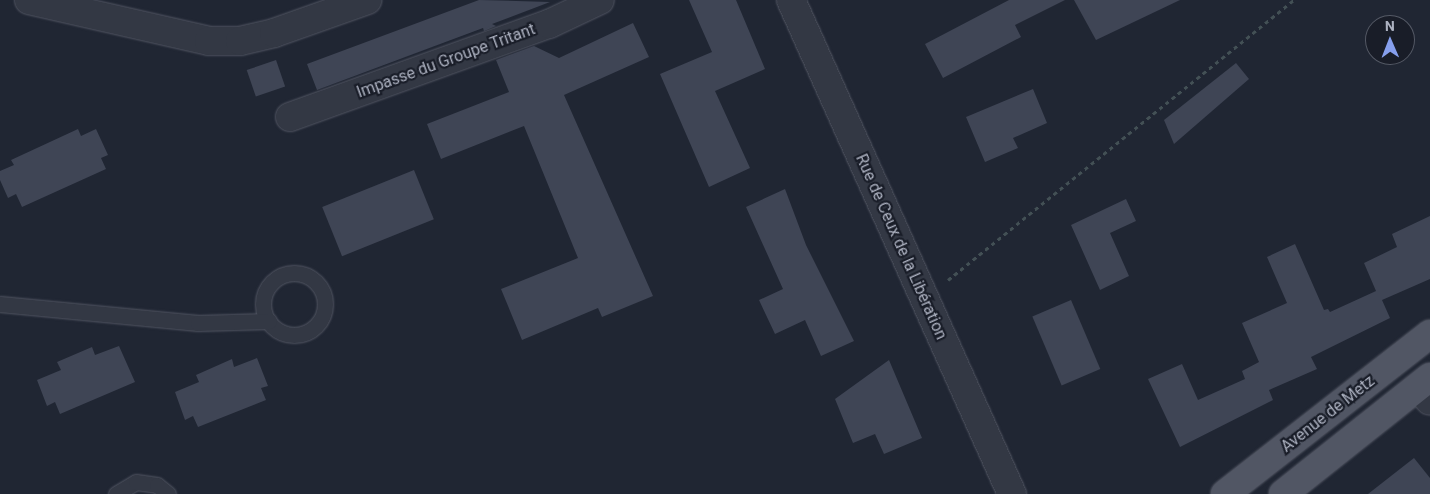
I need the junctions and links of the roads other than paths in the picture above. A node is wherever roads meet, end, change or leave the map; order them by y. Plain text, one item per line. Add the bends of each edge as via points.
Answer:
1 (29, 0) edge
2 (367, 0) edge
3 (600, 0) edge
4 (791, 0) edge
5 (290, 117) dead end
6 (0, 304) edge
7 (269, 321) junction
8 (1430, 334) edge
9 (1426, 388) edge
10 (116, 494) edge
11 (168, 494) edge
12 (1012, 494) edge
13 (1225, 494) edge
14 (1283, 494) edge

1 - 2 street via 209,41 240,41 274,33
3 - 5 street, Impasse du Groupe Tritant via 549,24
4 - 12 street, Rue de Ceux de la Libération
6 - 7 lane via 198,322
7 - 7 lane via 281,332 295,335 313,328 320,322 326,304 319,285 303,274 282,275 266,290 264,311
8 - 13 main road, Avenue de Metz
9 - 14 main road
10 - 11 lane via 136,482 157,486

